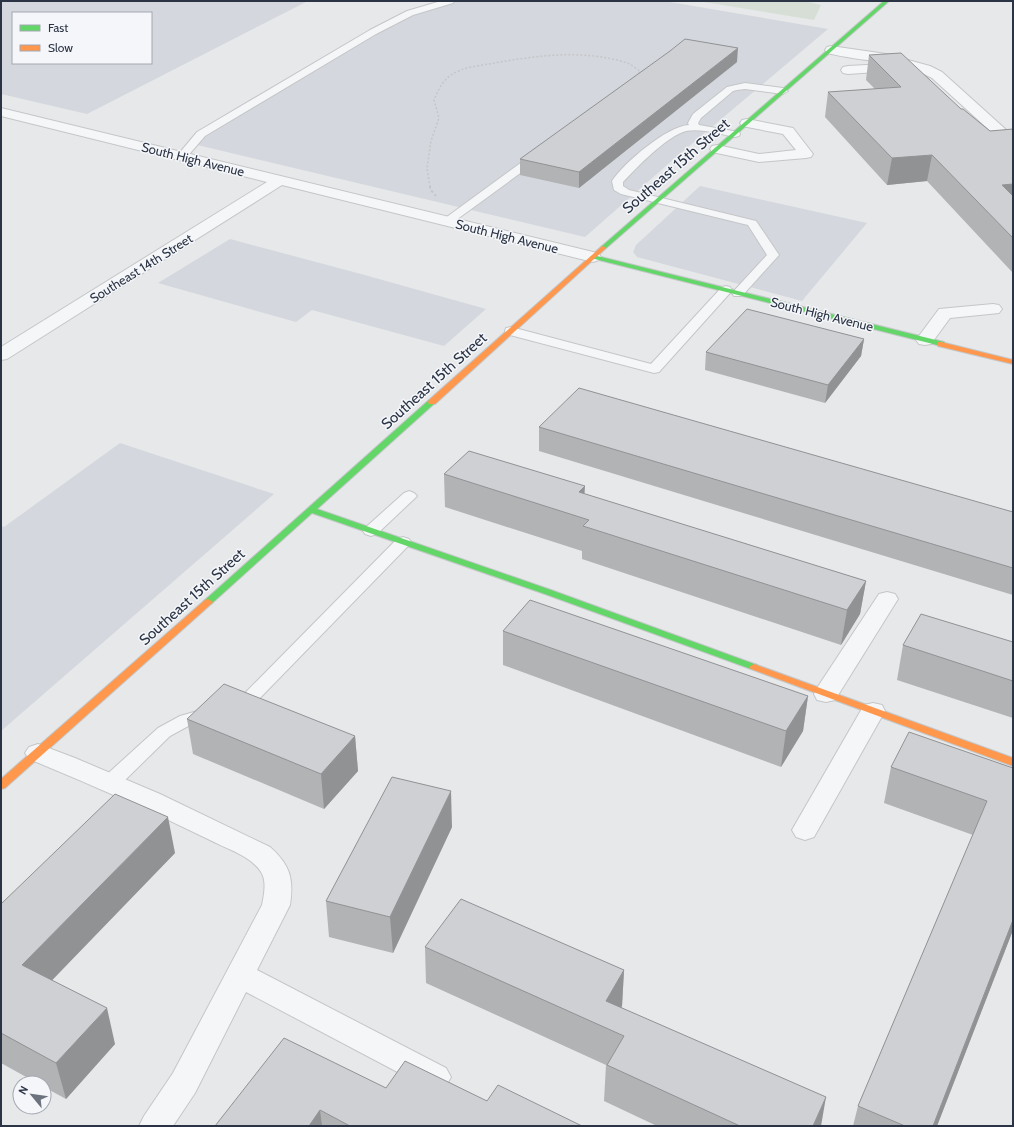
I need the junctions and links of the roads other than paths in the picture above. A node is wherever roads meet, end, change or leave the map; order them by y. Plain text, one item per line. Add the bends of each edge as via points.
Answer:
1 (450, 1) edge
2 (887, 1) edge
3 (831, 50) junction
4 (911, 64) junction
5 (848, 70) dead end
6 (783, 91) junction
7 (1, 112) edge
8 (16, 115) junction
9 (1, 123) edge
10 (747, 123) junction
11 (695, 128) junction
12 (735, 134) junction
13 (1013, 144) edge
14 (717, 149) junction
15 (544, 151) edge
16 (182, 156) junction
17 (280, 180) junction
18 (658, 201) junction
19 (452, 218) junction
20 (593, 257) junction
21 (732, 292) junction
22 (993, 309) dead end
23 (511, 331) junction
24 (925, 340) junction
25 (1, 355) edge
26 (1013, 362) edge
27 (409, 496) dead end
28 (311, 510) junction
29 (371, 531) junction
30 (403, 542) junction
31 (887, 599) dead end
32 (826, 694) junction
33 (873, 711) junction
34 (38, 753) junction
35 (1013, 762) edge
36 (111, 782) junction
37 (1, 785) edge
38 (806, 830) dead end
39 (239, 975) junction
40 (436, 1078) edge
41 (155, 1126) edge

1 - 16 lane via 410,14 373,32 201,134
2 - 3 main road, Southeast 15th Street
3 - 4 street
3 - 6 main road, Southeast 15th Street
4 - 5 street via 901,67
4 - 13 street via 927,68 937,75
6 - 10 main road, Southeast 15th Street
6 - 11 lane via 745,86 730,89 697,116 693,123
7 - 8 street, South High Avenue
8 - 9 street
8 - 16 street, South High Avenue
10 - 12 main road, Southeast 15th Street
10 - 14 street via 788,131 806,154 760,158
11 - 12 lane
11 - 18 lane via 677,130 617,181 618,188 625,192
12 - 14 main road, Southeast 15th Street
14 - 18 main road, Southeast 15th Street
15 - 19 lane
16 - 17 street, South High Avenue
17 - 19 street, South High Avenue
17 - 25 street, Southeast 14th Street
18 - 20 main road, Southeast 15th Street
18 - 21 lane via 752,223 773,255
19 - 20 street, South High Avenue
20 - 21 main road, South High Avenue
20 - 23 main road, Southeast 15th Street
21 - 23 lane via 654,369
21 - 24 main road, South High Avenue
22 - 24 street via 945,313
23 - 28 main road, Southeast 15th Street
24 - 26 main road, South High Avenue
27 - 29 lane
28 - 29 main road
28 - 34 main road, Southeast 15th Street
29 - 30 main road
30 - 32 main road
30 - 36 lane via 252,696 233,707 186,720 164,732
31 - 32 street
32 - 33 main road
33 - 35 main road
33 - 38 street
34 - 36 street
34 - 37 main road, Southeast 15th Street
36 - 39 street via 255,852 271,863 277,872 279,888 276,905
39 - 40 street
39 - 41 street via 184,1083

